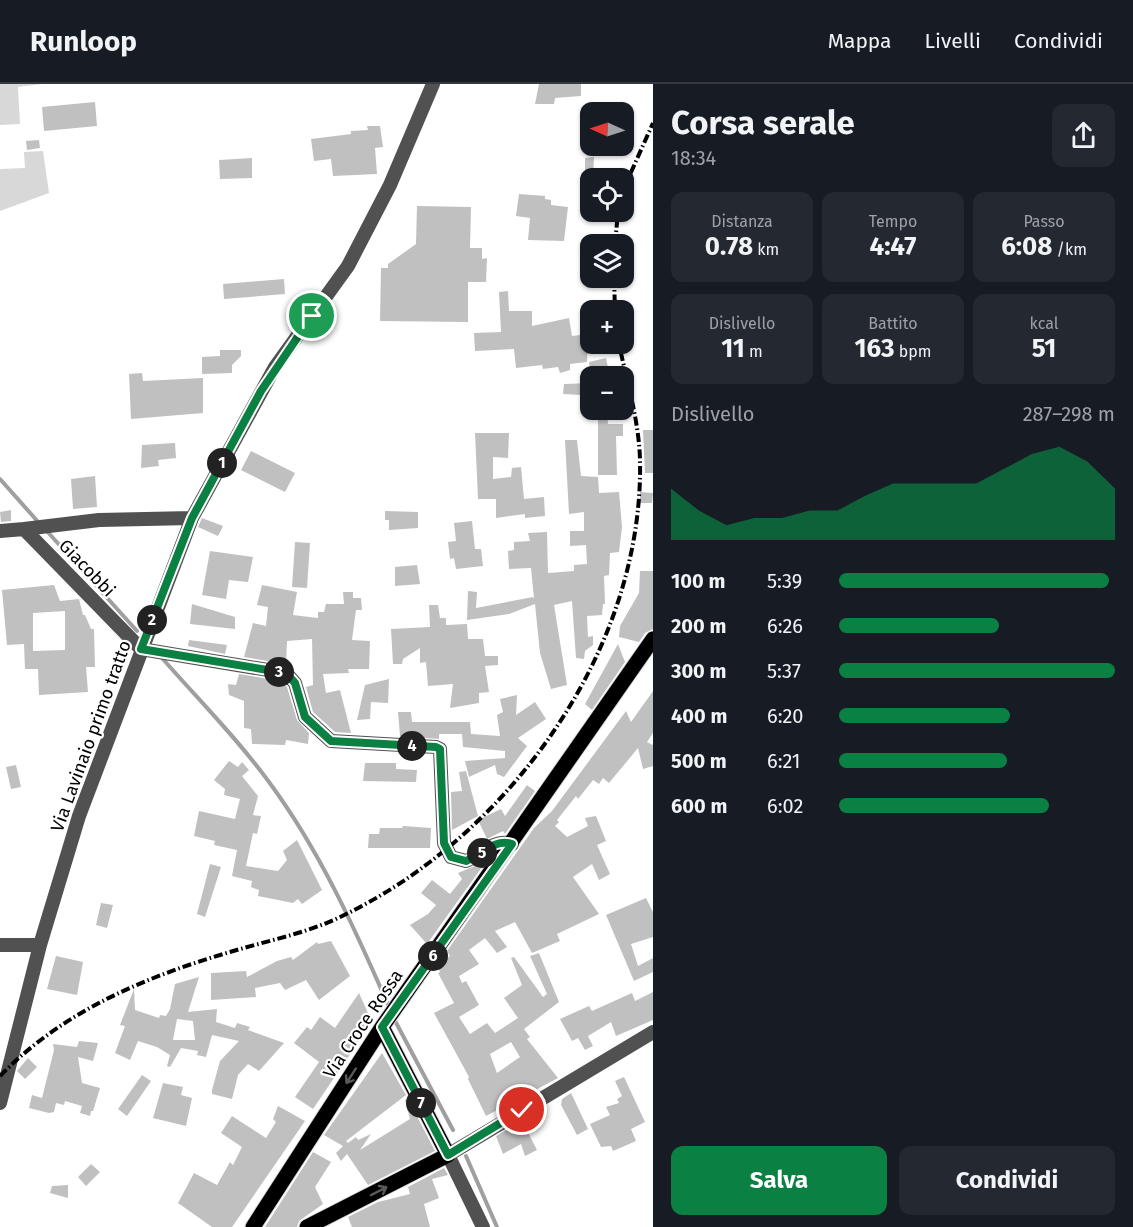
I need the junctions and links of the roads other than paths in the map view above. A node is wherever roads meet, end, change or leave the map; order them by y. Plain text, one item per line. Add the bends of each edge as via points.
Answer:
1 (433, 84) edge
2 (192, 518) junction
3 (29, 528) junction
4 (0, 531) edge
5 (653, 639) edge
6 (141, 649) junction
7 (512, 844) junction
8 (0, 945) edge
9 (40, 945) junction
10 (384, 1025) junction
11 (653, 1032) edge
12 (0, 1104) edge
13 (448, 1155) junction
14 (253, 1227) edge
15 (308, 1227) edge
16 (483, 1227) edge

1 - 2 street, Via Lavinaio primo tratto via 390,185 348,266 275,367
2 - 3 street via 99,520
2 - 6 street, Via Lavinaio primo tratto
3 - 4 street
3 - 6 street, Giacobbi
5 - 7 main road, Via Croce Rossa
6 - 7 street via 286,673 295,683 305,717 331,741 436,747 441,753 444,843 451,857 466,861 493,844
6 - 9 street, Via Lavinaio primo tratto via 79,816
7 - 10 main road, Via Croce Rossa
8 - 9 street
9 - 12 street, Via Lavinaio primo tratto
10 - 13 main road
10 -> 14 main road, Via Croce Rossa
11 - 13 street
15 -> 13 main road
13 - 16 street

